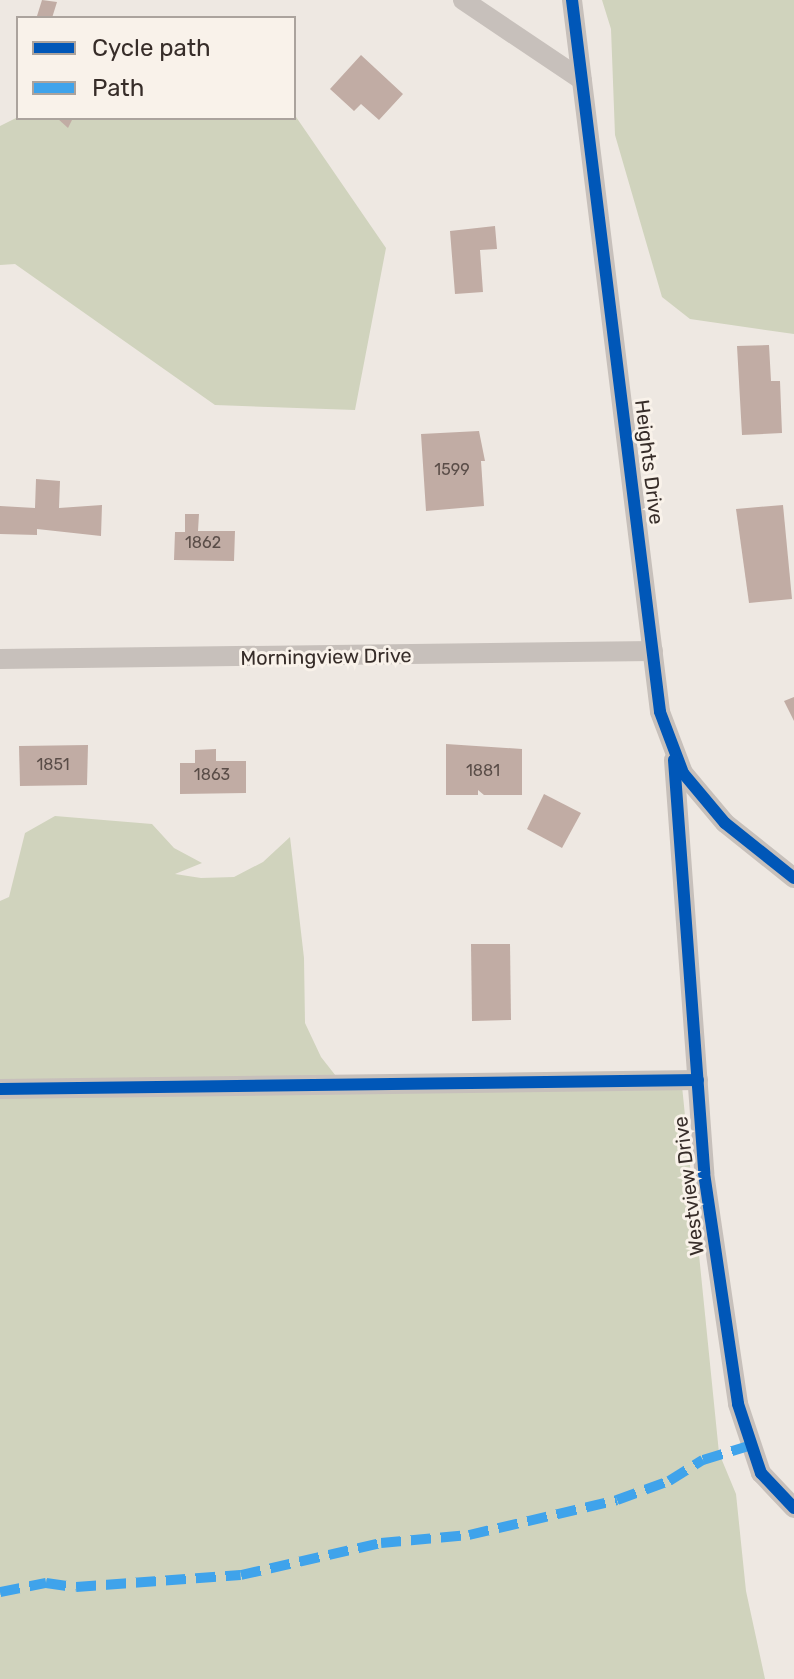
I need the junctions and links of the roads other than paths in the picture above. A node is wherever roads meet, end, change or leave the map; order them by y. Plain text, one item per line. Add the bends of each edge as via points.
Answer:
1 (463, 0) edge
2 (572, 0) edge
3 (582, 80) junction
4 (653, 651) junction
5 (0, 659) edge
6 (673, 747) junction
7 (794, 878) edge
8 (698, 1080) junction
9 (0, 1089) edge
10 (794, 1508) edge

1 - 3 street
2 - 3 street, Heights Drive
3 - 4 street, Heights Drive
4 - 5 street, Morningview Drive
4 - 6 street, Heights Drive via 660,712
6 - 7 street, Heights Drive via 683,773 725,823
6 - 8 street, Westview Drive
8 - 9 street
8 - 10 street, Westview Drive via 704,1173 738,1404 761,1473

